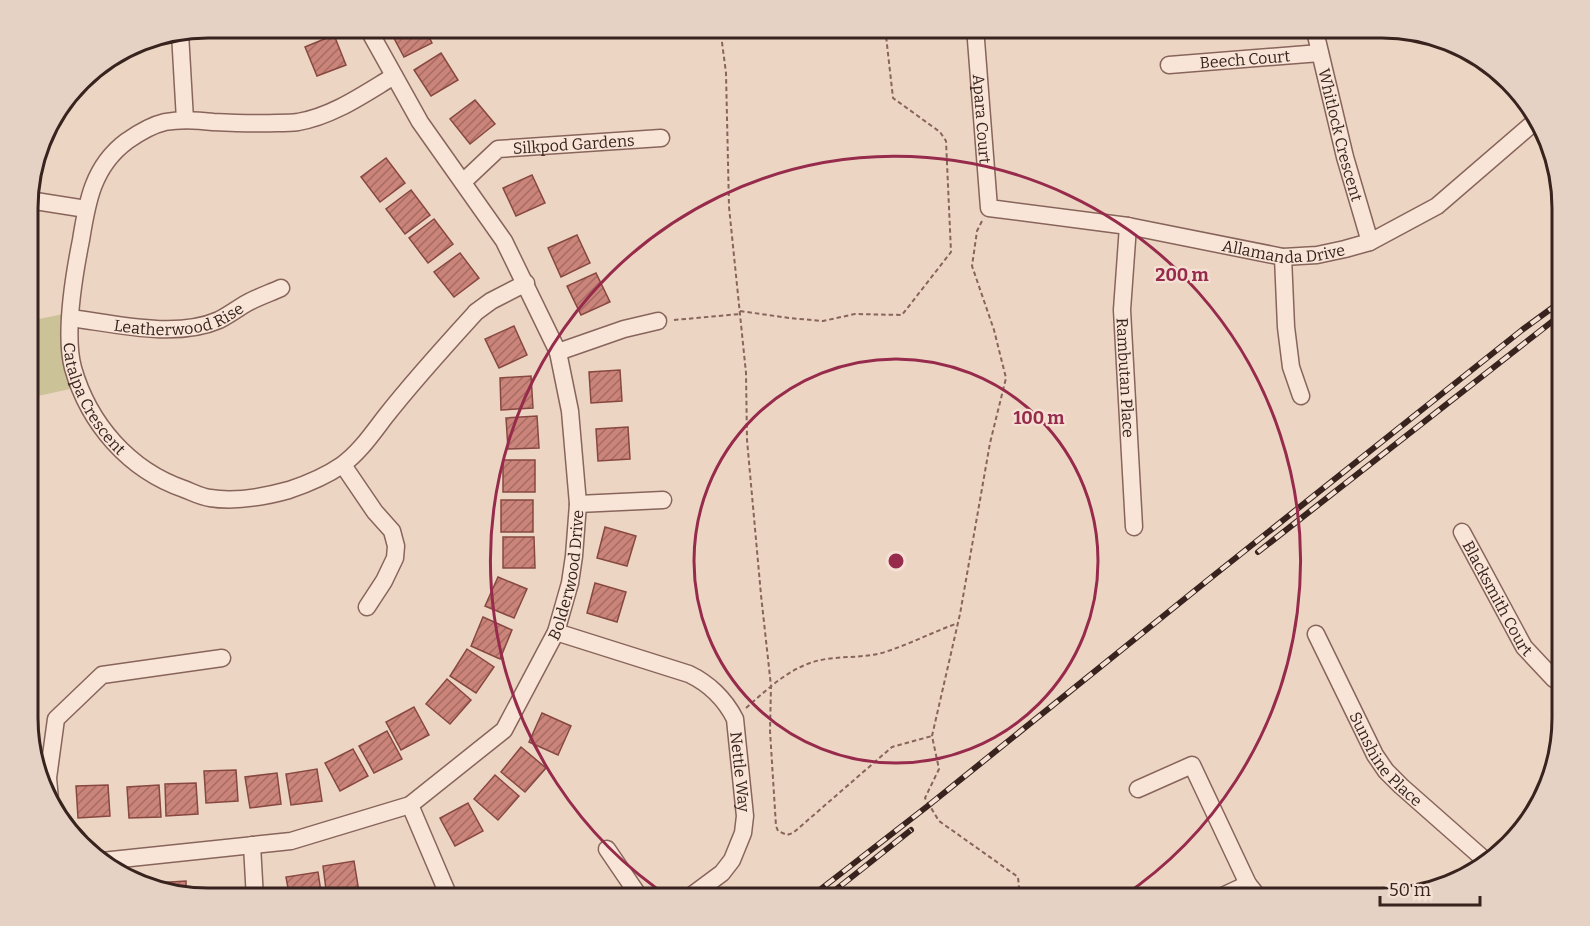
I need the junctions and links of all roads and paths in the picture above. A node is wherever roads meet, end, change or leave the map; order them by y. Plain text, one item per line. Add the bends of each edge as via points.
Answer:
1 (373, 38) edge
2 (721, 38) edge
3 (886, 38) edge
4 (976, 38) edge
5 (1317, 38) edge
6 (180, 40) edge
7 (1320, 53) junction
8 (1169, 65) dead end
9 (394, 76) junction
10 (184, 120) junction
11 (1531, 125) edge
12 (661, 138) dead end
13 (463, 182) junction
14 (38, 202) edge
15 (988, 208) junction
16 (86, 209) junction
17 (1128, 226) junction
18 (1370, 242) junction
19 (1283, 257) junction
20 (526, 284) junction
21 (281, 288) dead end
22 (739, 313) junction
23 (71, 318) junction
24 (658, 321) joint
25 (558, 352) junction
26 (1301, 396) dead end
27 (343, 465) junction
28 (663, 500) dead end
29 (578, 504) junction
30 (1134, 527) dead end
31 (1462, 532) dead end
32 (368, 607) dead end
33 (958, 623) junction
34 (556, 632) junction
35 (1316, 634) dead end
36 (222, 658) dead end
37 (1552, 677) edge
38 (771, 686) junction
39 (735, 718) junction
40 (933, 736) junction
41 (48, 777) edge
42 (1138, 789) dead end
43 (410, 805) junction
44 (252, 846) junction
45 (608, 849) dead end
46 (1481, 856) edge
47 (114, 860) edge
48 (1248, 884) junction
49 (254, 888) edge
50 (445, 888) edge
51 (634, 888) edge
52 (702, 888) edge
53 (1019, 888) edge
54 (1239, 888) edge
55 (1251, 888) edge

1 - 9 street, Bolderwood Drive
2 - 22 path via 729,207
3 - 22 path via 893,98 940,132 946,141 951,252 902,315 855,314 823,321
4 - 15 street, Apara Court
5 - 7 street, Whitlock Crescent
6 - 10 street
7 - 8 street, Beech Court
7 - 18 street, Whitlock Crescent
9 - 10 street, Catalpa Crescent via 347,104 297,123
9 - 13 street, Bolderwood Drive via 420,122
10 - 16 street, Catalpa Crescent via 163,122 146,130 112,154 100,171
11 - 18 street, Allamanda Drive via 1437,206
12 - 13 street, Silkpod Gardens via 498,150
13 - 20 street, Bolderwood Drive via 504,241
14 - 16 street
15 - 17 street, Allamanda Drive
15 - 33 path via 977,231 972,266 1006,378 990,442
16 - 23 street, Catalpa Crescent
17 - 19 street, Allamanda Drive
17 - 30 street, Rambutan Place via 1122,310
18 - 19 street, Allamanda Drive via 1317,255
19 - 26 street via 1291,368
20 - 25 street, Bolderwood Drive
20 - 27 street, Catalpa Crescent via 476,312
21 - 23 street, Leatherwood Rise via 219,320 196,327 157,329
22 - 24 path
22 - 38 path via 760,595
23 - 27 street, Catalpa Crescent via 73,366 93,416 128,457 153,475 208,498 240,499 276,494 309,483
24 - 25 street
25 - 29 street, Bolderwood Drive via 570,411
27 - 32 street via 392,531 396,546 395,558
28 - 29 street
29 - 34 street, Bolderwood Drive via 570,583
31 - 37 street, Blacksmith Court via 1524,647
33 - 38 path via 871,656 811,662
33 - 40 path
34 - 39 street, Nettle Way via 689,674 721,698
34 - 43 street, Bolderwood Drive via 504,730
35 - 46 street, Sunshine Place via 1386,771
36 - 41 street via 102,675 56,719
38 - 39 path
38 - 40 path via 776,826 787,835 892,747
39 - 52 street, Nettle Way via 745,816 743,832 732,860
40 - 53 path via 939,769 925,798 939,821 1018,878
42 - 48 street via 1192,765
43 - 44 street, Bolderwood Drive via 291,841
43 - 50 street
44 - 47 street, Bolderwood Drive
44 - 49 street
45 - 51 street
48 - 54 street
48 - 55 street

